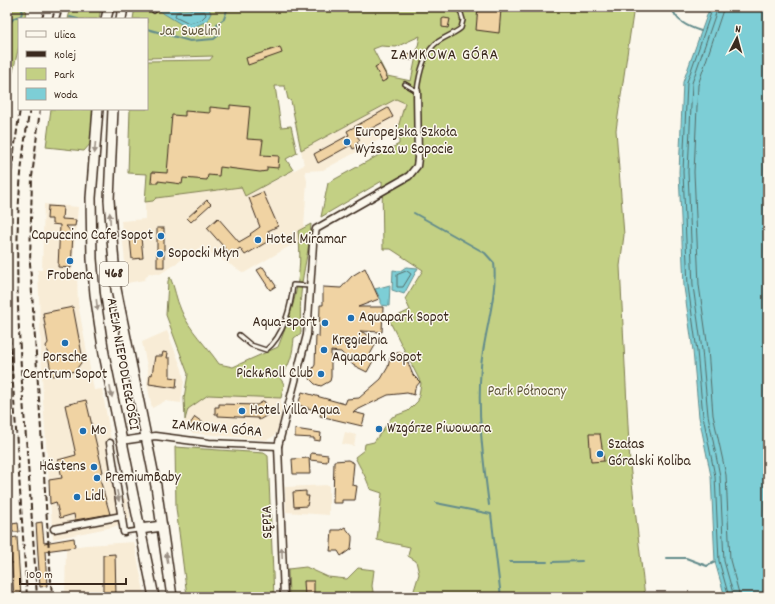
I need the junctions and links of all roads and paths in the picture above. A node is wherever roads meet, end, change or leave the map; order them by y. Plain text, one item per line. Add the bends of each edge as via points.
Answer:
1 (109, 7) edge
2 (123, 7) edge
3 (150, 7) edge
4 (460, 10) dead end
5 (154, 11) dead end
6 (106, 18) edge
7 (121, 18) edge
8 (405, 84) dead end
9 (417, 91) junction
10 (98, 110) edge
11 (113, 110) edge
12 (310, 286) junction
13 (239, 335) dead end
14 (146, 436) junction
15 (121, 441) junction
16 (110, 443) dead end
17 (278, 446) junction
18 (122, 516) junction
19 (162, 526) junction
20 (54, 529) dead end
21 (140, 529) junction
22 (124, 532) joint
23 (154, 597) edge
24 (172, 597) edge
25 (284, 597) edge

1 - 6 main road
2 - 7 main road
3 - 5 lane
4 - 9 lane via 463,20 461,28 435,44 428,52 421,69
8 - 9 lane
9 - 12 street, ZAMKOWA GÓRA via 418,158 414,171 316,229
10 -> 15 main road, ALEJA NIEPODLEGŁOŚCI / 468 via 91,198 92,259 104,354
14 -> 11 main road, ALEJA NIEPODLEGŁOŚCI / 468 via 116,289 111,247 109,176
12 - 13 lane via 293,285 289,310 278,334 266,350 251,345
12 - 17 street, ZAMKOWA GÓRA via 307,336
14 - 15 street, ZAMKOWA GÓRA
14 - 17 street, ZAMKOWA GÓRA via 210,443
14 - 19 main road, ALEJA NIEPODLEGŁOŚCI / 468
15 - 21 main road, ALEJA NIEPODLEGŁOŚCI / 468
16 -> 18 street
25 -> 17 street, SĘPIA
18 - 20 street
18 - 22 street
19 - 21 main road
24 -> 19 main road, ALEJA NIEPODLEGŁOŚCI / 468
21 - 22 lane
21 - 23 main road, ALEJA NIEPODLEGŁOŚCI / 468

